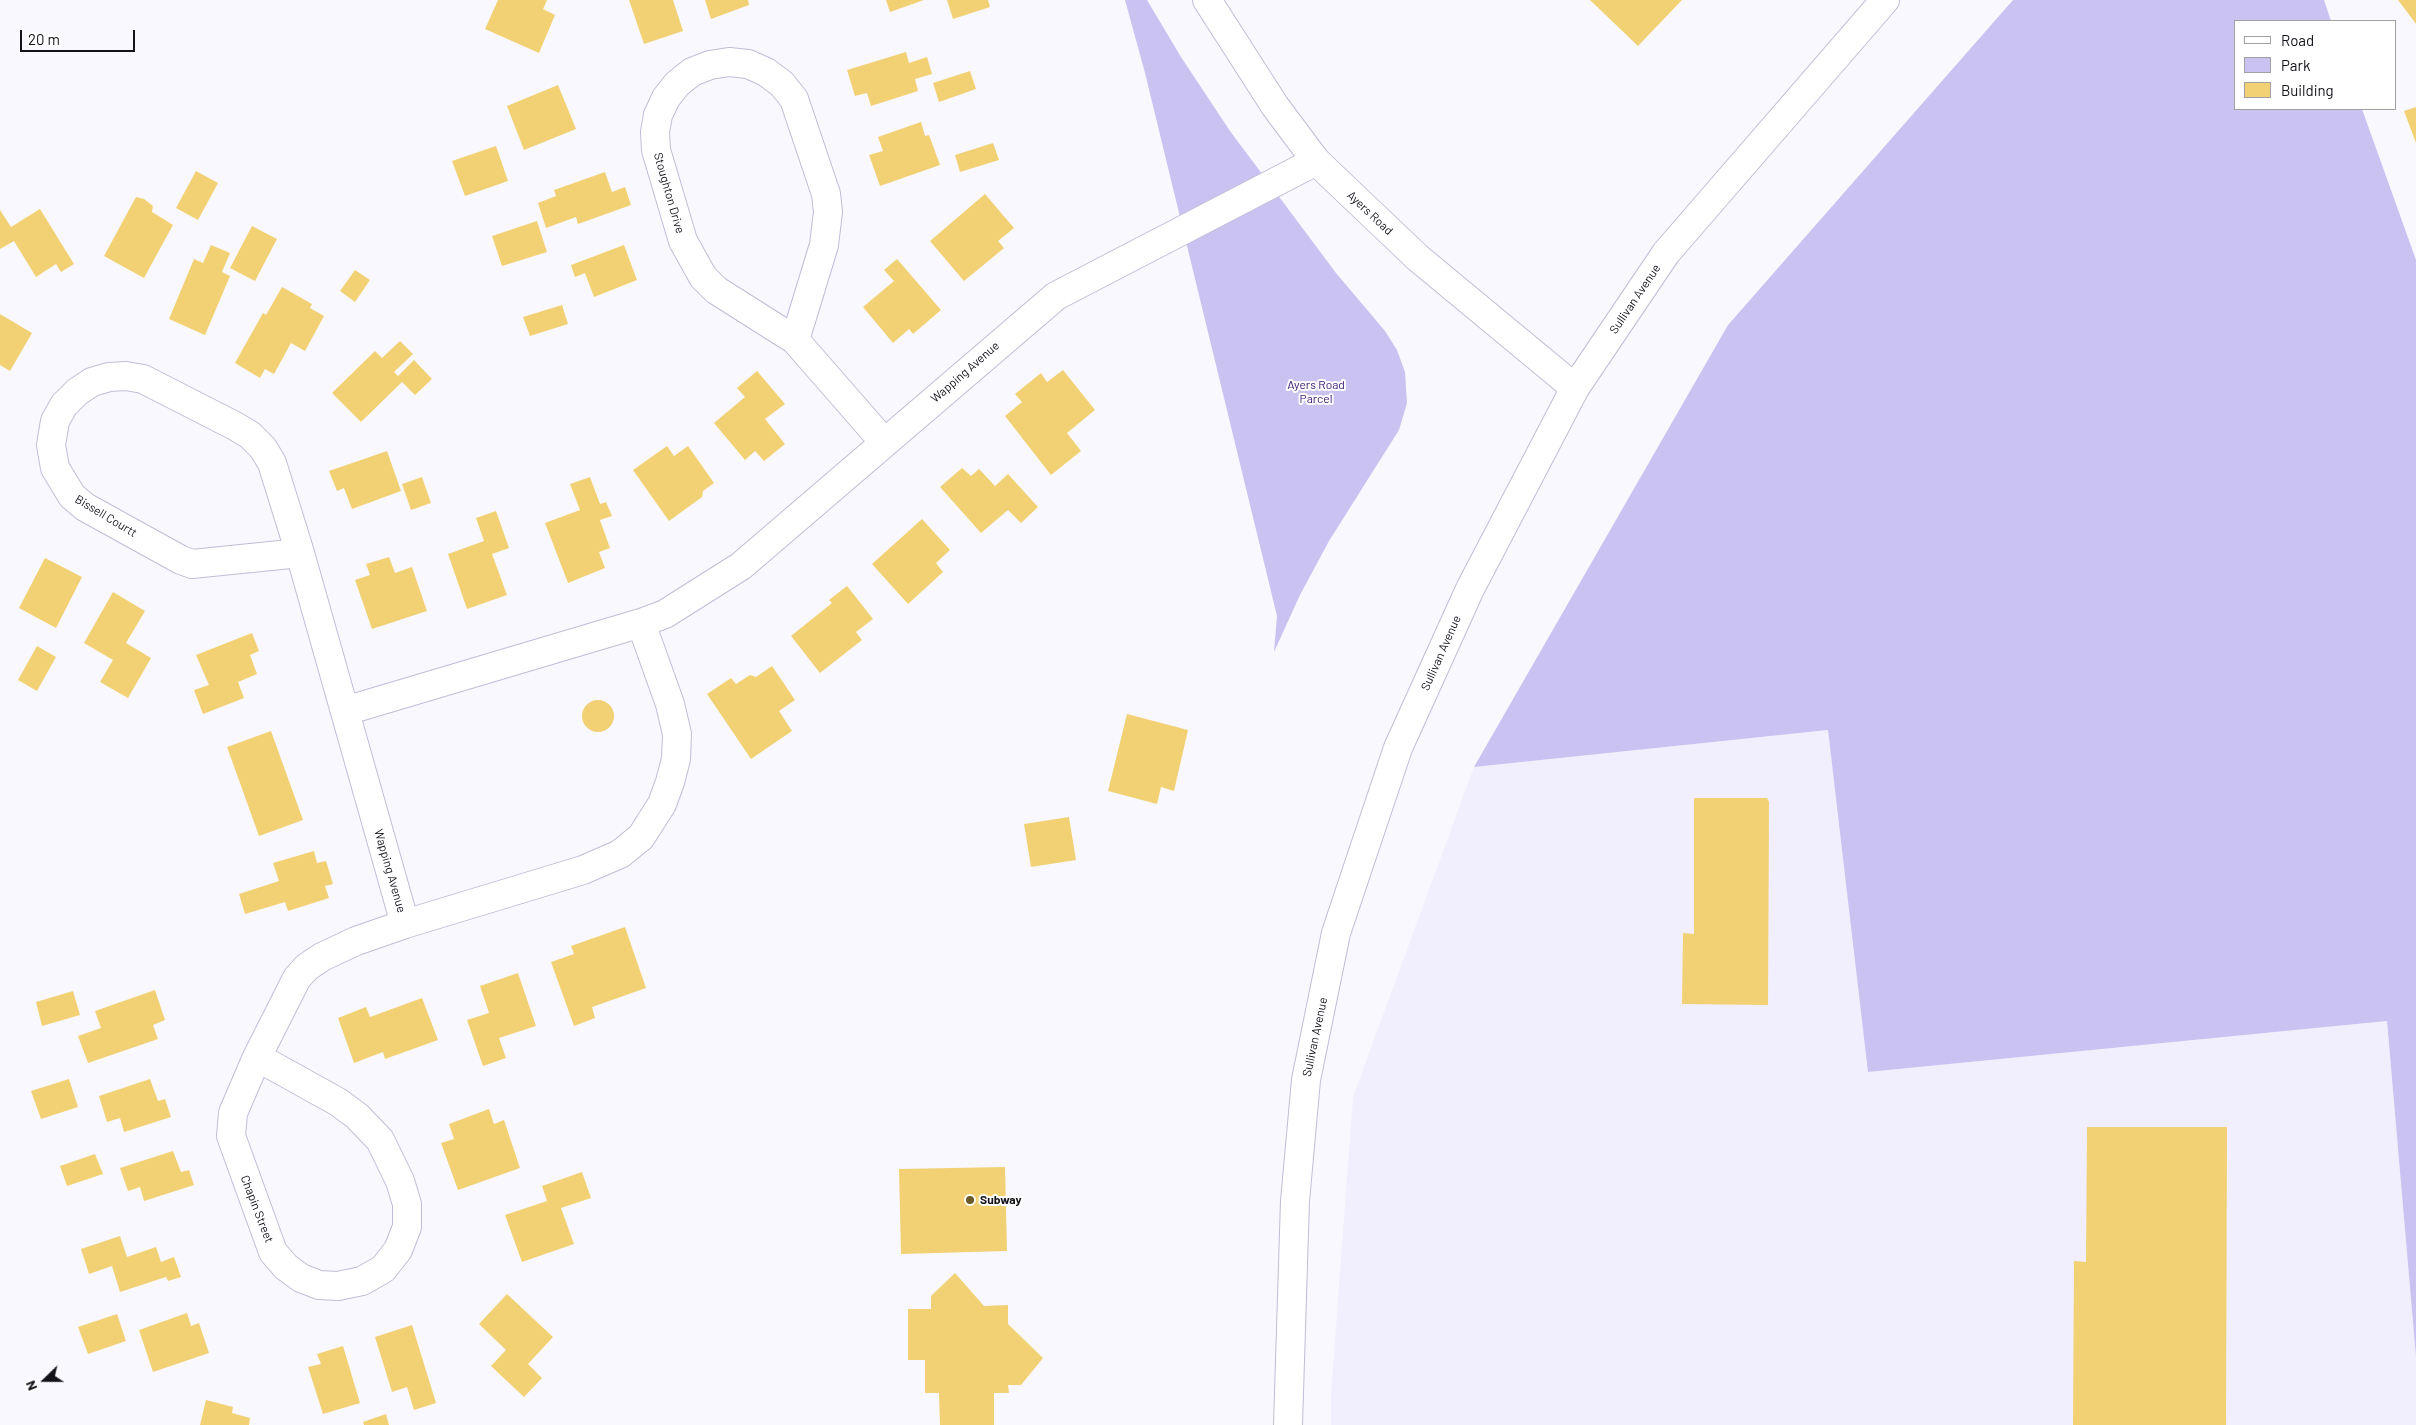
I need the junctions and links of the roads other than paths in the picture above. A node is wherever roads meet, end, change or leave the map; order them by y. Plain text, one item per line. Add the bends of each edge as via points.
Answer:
1 (1208, 0) edge
2 (1885, 0) edge
3 (1316, 162) junction
4 (796, 340) junction
5 (1575, 388) junction
6 (884, 442) junction
7 (300, 553) junction
8 (642, 623) junction
9 (345, 711) junction
10 (405, 924) junction
11 (257, 1057) junction
12 (1288, 1425) edge

1 - 3 street, Ayers Road via 1275,106
2 - 5 street, Sullivan Avenue via 1666,253
3 - 5 street, Ayers Road via 1418,258
3 - 6 street, Wapping Avenue via 1056,296
4 - 4 street, Stoughton Drive via 825,237 828,212 823,186 794,99 782,84 748,64 710,65 692,72 677,84 658,114 655,132 656,150 683,241 702,277 716,290
4 - 6 street, Stoughton Drive
5 - 12 street, Sullivan Avenue via 1470,588 1398,748 1336,933 1306,1080 1294,1211
6 - 8 street, Wapping Avenue via 741,566 664,614
7 - 7 street, Bissell Courtt via 272,463 250,435 143,379 126,376 92,382 64,405 56,421 51,445 55,468 72,496 85,507 192,564
7 - 9 street, Bissell Courtt
8 - 9 street, Wapping Avenue
8 - 10 street, Wapping Avenue via 677,734 676,759 670,782 662,804 641,837 620,854 583,870
9 - 10 street, Wapping Avenue
10 - 11 street, Chapin Street via 338,948 307,967 297,978
11 - 11 street, Chapin Street via 232,1113 231,1136 274,1252 286,1267 319,1285 338,1286 362,1281 383,1269 398,1250 404,1235 407,1204 400,1181 380,1140 357,1116

